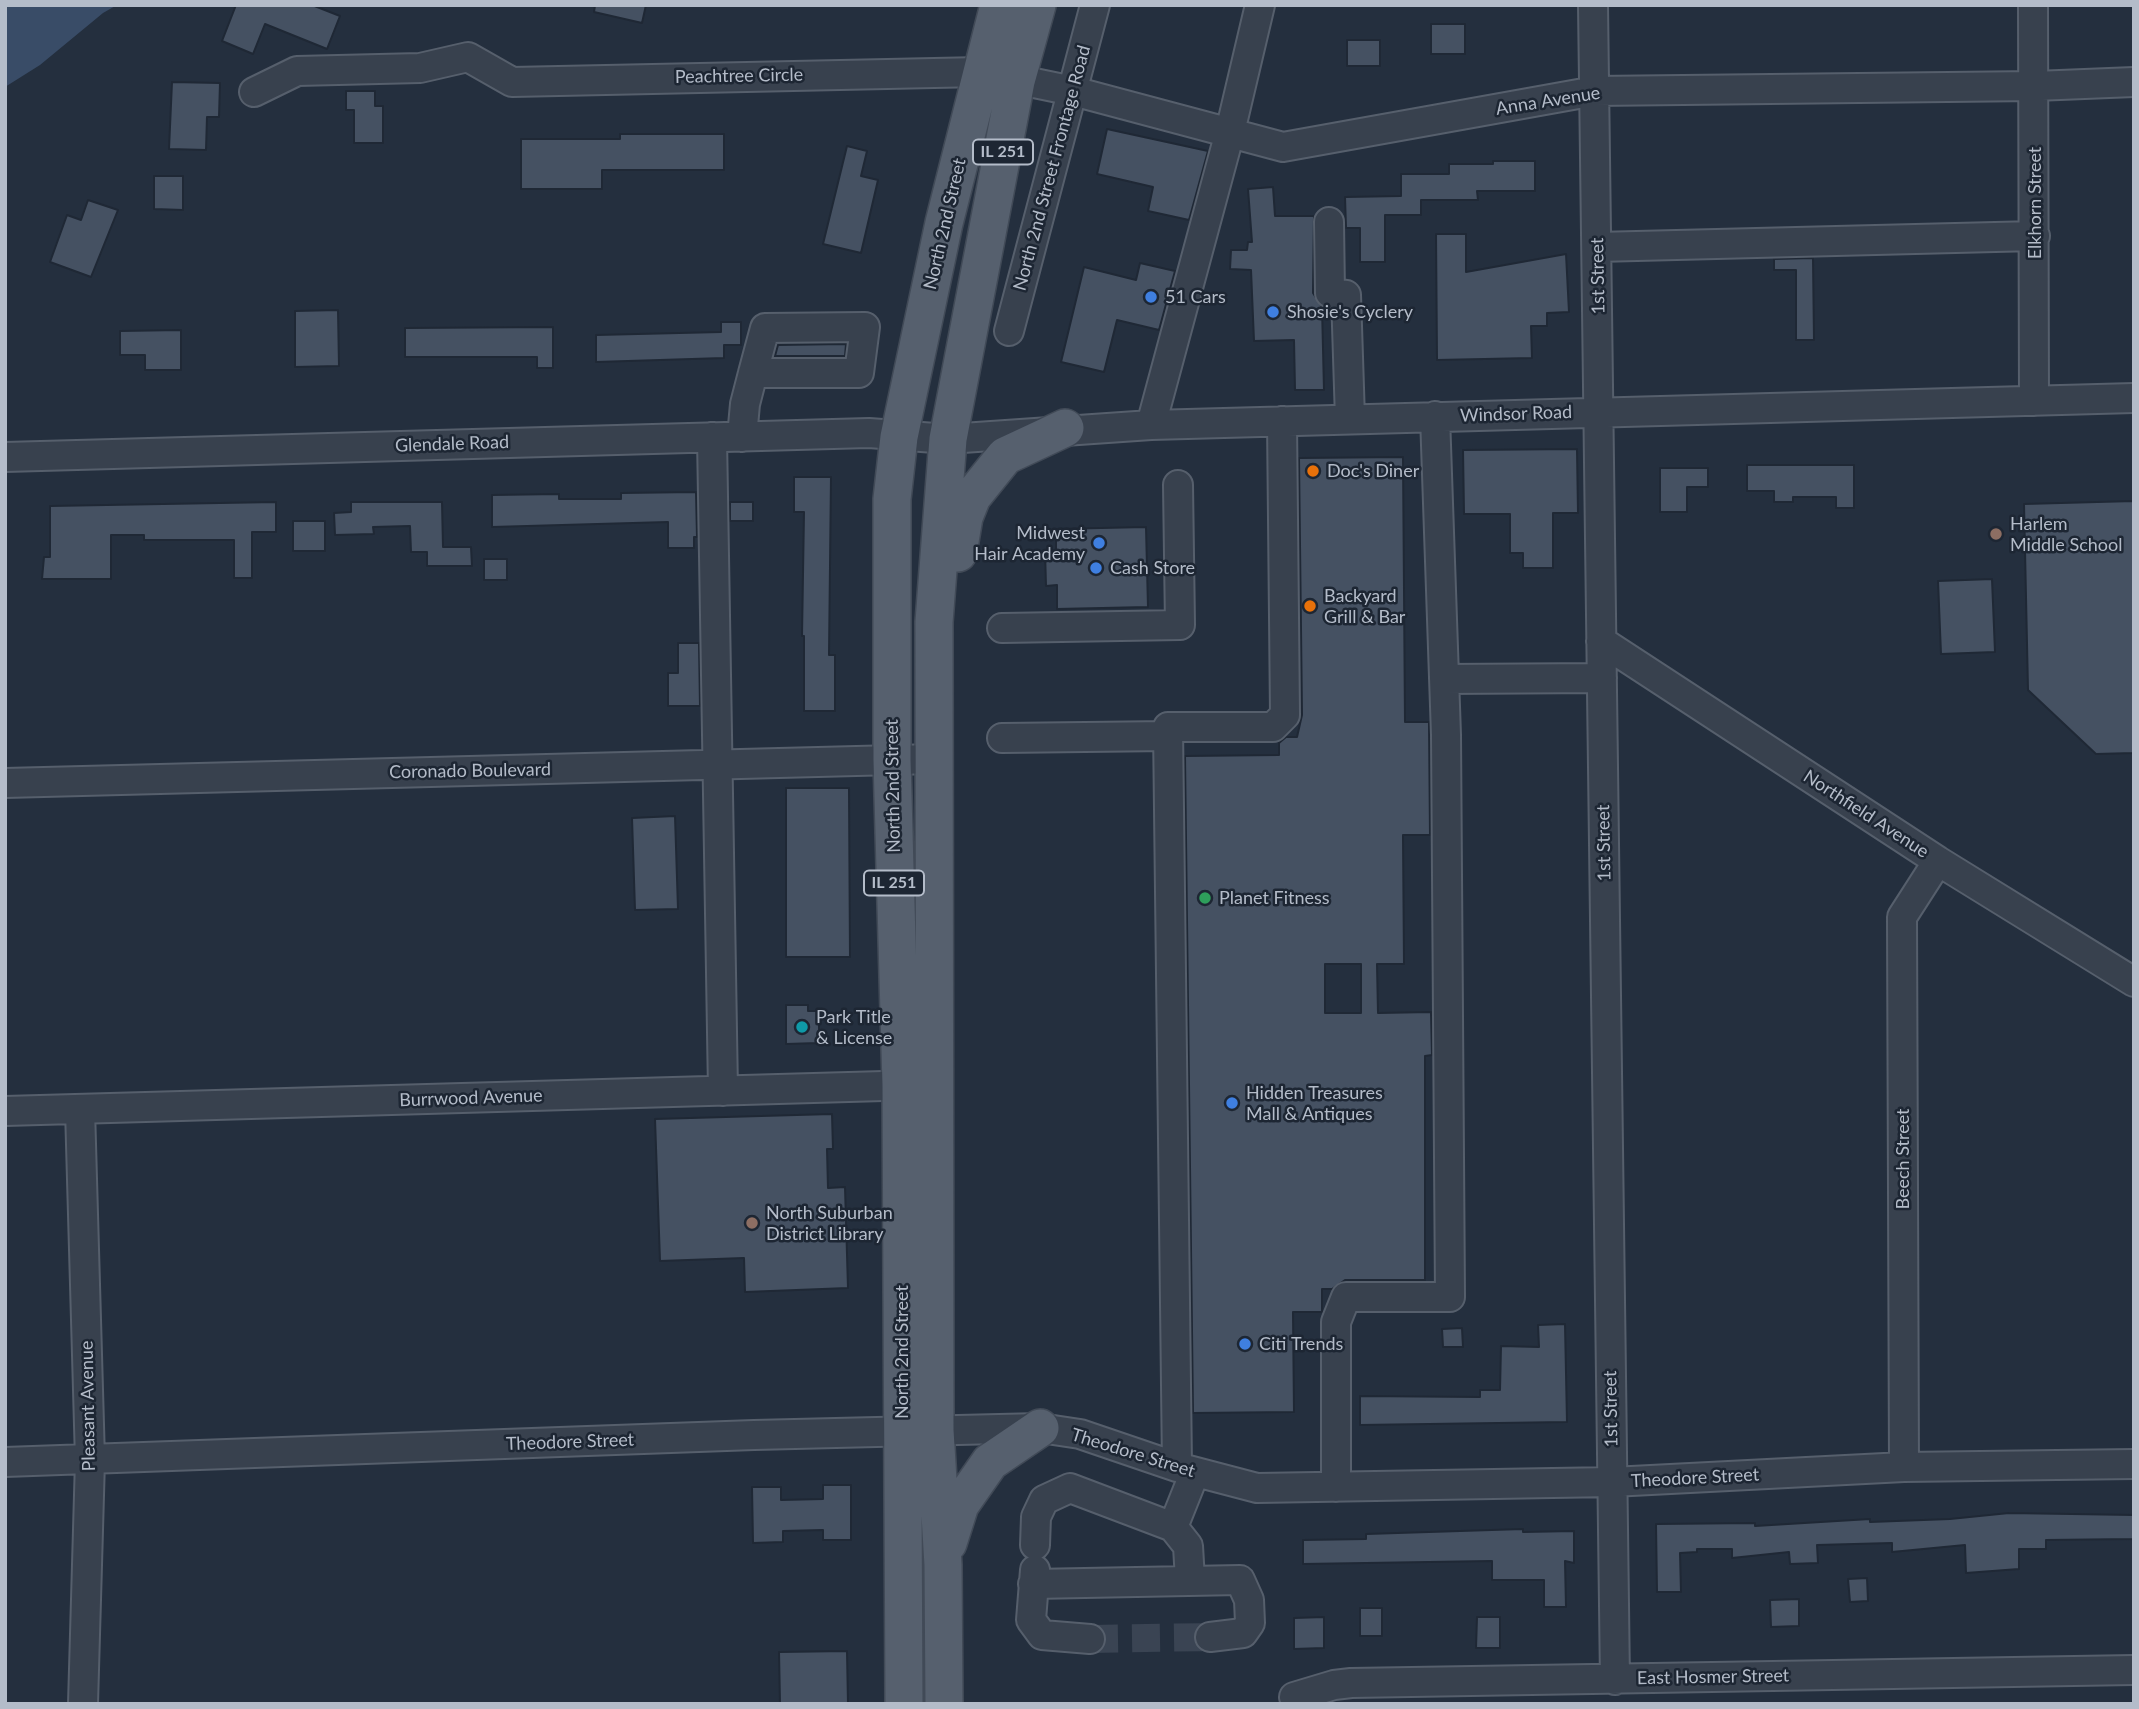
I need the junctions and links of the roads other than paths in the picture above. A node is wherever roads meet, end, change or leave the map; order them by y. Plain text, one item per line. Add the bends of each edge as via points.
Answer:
1 (999, 5) edge
2 (1037, 5) edge
3 (1095, 5) edge
4 (1260, 5) edge
5 (1593, 5) edge
6 (2033, 5) edge
7 (981, 72) junction
8 (1016, 81) junction
9 (2134, 82) edge
10 (2035, 86) junction
11 (1073, 91) junction
12 (1595, 91) junction
13 (254, 92) dead end
14 (1230, 132) junction
15 (1329, 222) dead end
16 (2035, 236) junction
17 (1597, 247) junction
18 (1009, 331) dead end
19 (753, 373) dead end
20 (2134, 398) edge
21 (2034, 401) junction
22 (1600, 412) junction
23 (1435, 416) junction
24 (1350, 419) junction
25 (1282, 421) junction
26 (1151, 425) junction
27 (1065, 428) junction
28 (742, 437) junction
29 (712, 438) junction
30 (899, 438) junction
31 (948, 439) junction
32 (5, 457) edge
33 (1178, 485) dead end
34 (934, 622) junction
35 (1002, 628) dead end
36 (1601, 641) junction
37 (1602, 678) junction
38 (1444, 679) junction
39 (1168, 736) junction
40 (1002, 738) dead end
41 (934, 759) junction
42 (892, 760) junction
43 (719, 765) junction
44 (5, 783) edge
45 (1938, 861) junction
46 (2134, 982) edge
47 (937, 1084) junction
48 (901, 1085) junction
49 (723, 1091) junction
50 (79, 1109) junction
51 (5, 1111) edge
52 (1041, 1428) junction
53 (919, 1431) junction
54 (90, 1460) junction
55 (5, 1462) edge
56 (2134, 1464) edge
57 (1905, 1467) junction
58 (1186, 1469) junction
59 (1612, 1482) junction
60 (1336, 1487) junction
61 (1173, 1527) junction
62 (943, 1565) junction
63 (1034, 1566) junction
64 (1190, 1580) junction
65 (1210, 1637) tunnel mouth
66 (1090, 1639) tunnel mouth
67 (2134, 1670) edge
68 (1615, 1680) junction
69 (1294, 1697) dead end
70 (83, 1704) edge
71 (904, 1704) edge
72 (944, 1704) edge

1 - 7 main road, North 2nd Street / IL 251
2 - 8 main road, North 2nd Street / IL 251
3 - 11 street, North 2nd Street Frontage Road
4 - 14 street
5 - 12 street, 1st Street
6 - 10 street, Elkhorn Street
7 - 8 street, Peachtree Circle
7 - 13 street, Peachtree Circle via 512,82 468,57 420,68 297,71
7 - 30 main road, North 2nd Street / IL 251
8 - 11 street, Anna Avenue
8 - 31 main road, North 2nd Street / IL 251
9 - 10 street, Anna Avenue
10 - 12 street, Anna Avenue
10 - 16 street, Elkhorn Street
11 - 14 street, Anna Avenue
11 - 18 street, North 2nd Street Frontage Road
12 - 14 street, Anna Avenue via 1283,147
12 - 17 street, 1st Street
14 - 26 street
15 - 24 street via 1330,293 1346,295
16 - 17 street
16 - 21 street, Elkhorn Street
17 - 22 street, 1st Street
19 - 28 street
20 - 21 street, Windsor Road
21 - 22 street, Windsor Road
22 - 23 street, Windsor Road
22 - 36 street, 1st Street
23 - 24 street, Windsor Road
23 - 38 street
24 - 25 street, Windsor Road
25 - 26 street, Windsor Road
25 - 39 street via 1285,715 1273,727 1168,727
26 - 27 street, Windsor Road
27 - 31 street, Windsor Road
27 - 34 main road via 1005,456 972,497 964,517 956,576
28 - 29 street, Glendale Road
28 - 30 street, Glendale Road via 869,433
29 - 32 street, Glendale Road
29 - 43 street
30 - 31 street, Windsor Road
30 - 42 main road, North 2nd Street / IL 251 via 892,499
31 - 34 main road, North 2nd Street / IL 251
33 - 35 street via 1180,625
34 - 41 main road, North 2nd Street / IL 251
36 - 37 street, 1st Street
36 - 45 street, Northfield Avenue
37 - 38 street
37 - 59 street, 1st Street
38 - 60 street via 1450,1297 1346,1297 1336,1322
39 - 40 street
39 - 58 street
41 - 42 street, Coronado Boulevard
41 - 47 main road, North 2nd Street / IL 251
42 - 43 street, Coronado Boulevard
42 - 48 main road, North 2nd Street / IL 251
43 - 44 street, Coronado Boulevard
43 - 49 street
45 - 46 street, Northfield Avenue
45 - 57 street, Beech Street via 1902,917
47 - 48 street, Burrwood Avenue
47 - 53 main road, North 2nd Street / IL 251
48 - 49 street, Burrwood Avenue
48 - 53 main road, North 2nd Street / IL 251
49 - 50 street, Burrwood Avenue
50 - 51 street, Burrwood Avenue
50 - 54 street, Pleasant Avenue
52 - 53 street, Theodore Street
52 - 58 street, Theodore Street via 1080,1434
52 - 62 main road via 1000,1455 960,1505
53 - 54 street, Theodore Street
53 - 62 main road, North 2nd Street / IL 251
53 - 71 main road, North 2nd Street / IL 251
54 - 55 street, Theodore Street
54 - 70 street, Pleasant Avenue
56 - 57 street, Theodore Street
57 - 59 street, Theodore Street
58 - 60 street, Theodore Street via 1256,1488
58 - 61 street
59 - 60 street, Theodore Street
59 - 68 street, 1st Street
61 - 63 street via 1070,1488 1044,1500 1036,1517
61 - 64 street via 1188,1546
62 - 72 main road, North 2nd Street / IL 251
63 - 64 street
63 - 66 street via 1031,1620 1042,1635
64 - 65 street via 1240,1580 1249,1600 1250,1623 1243,1633
67 - 68 street, East Hosmer Street
68 - 69 street, East Hosmer Street via 1351,1683

